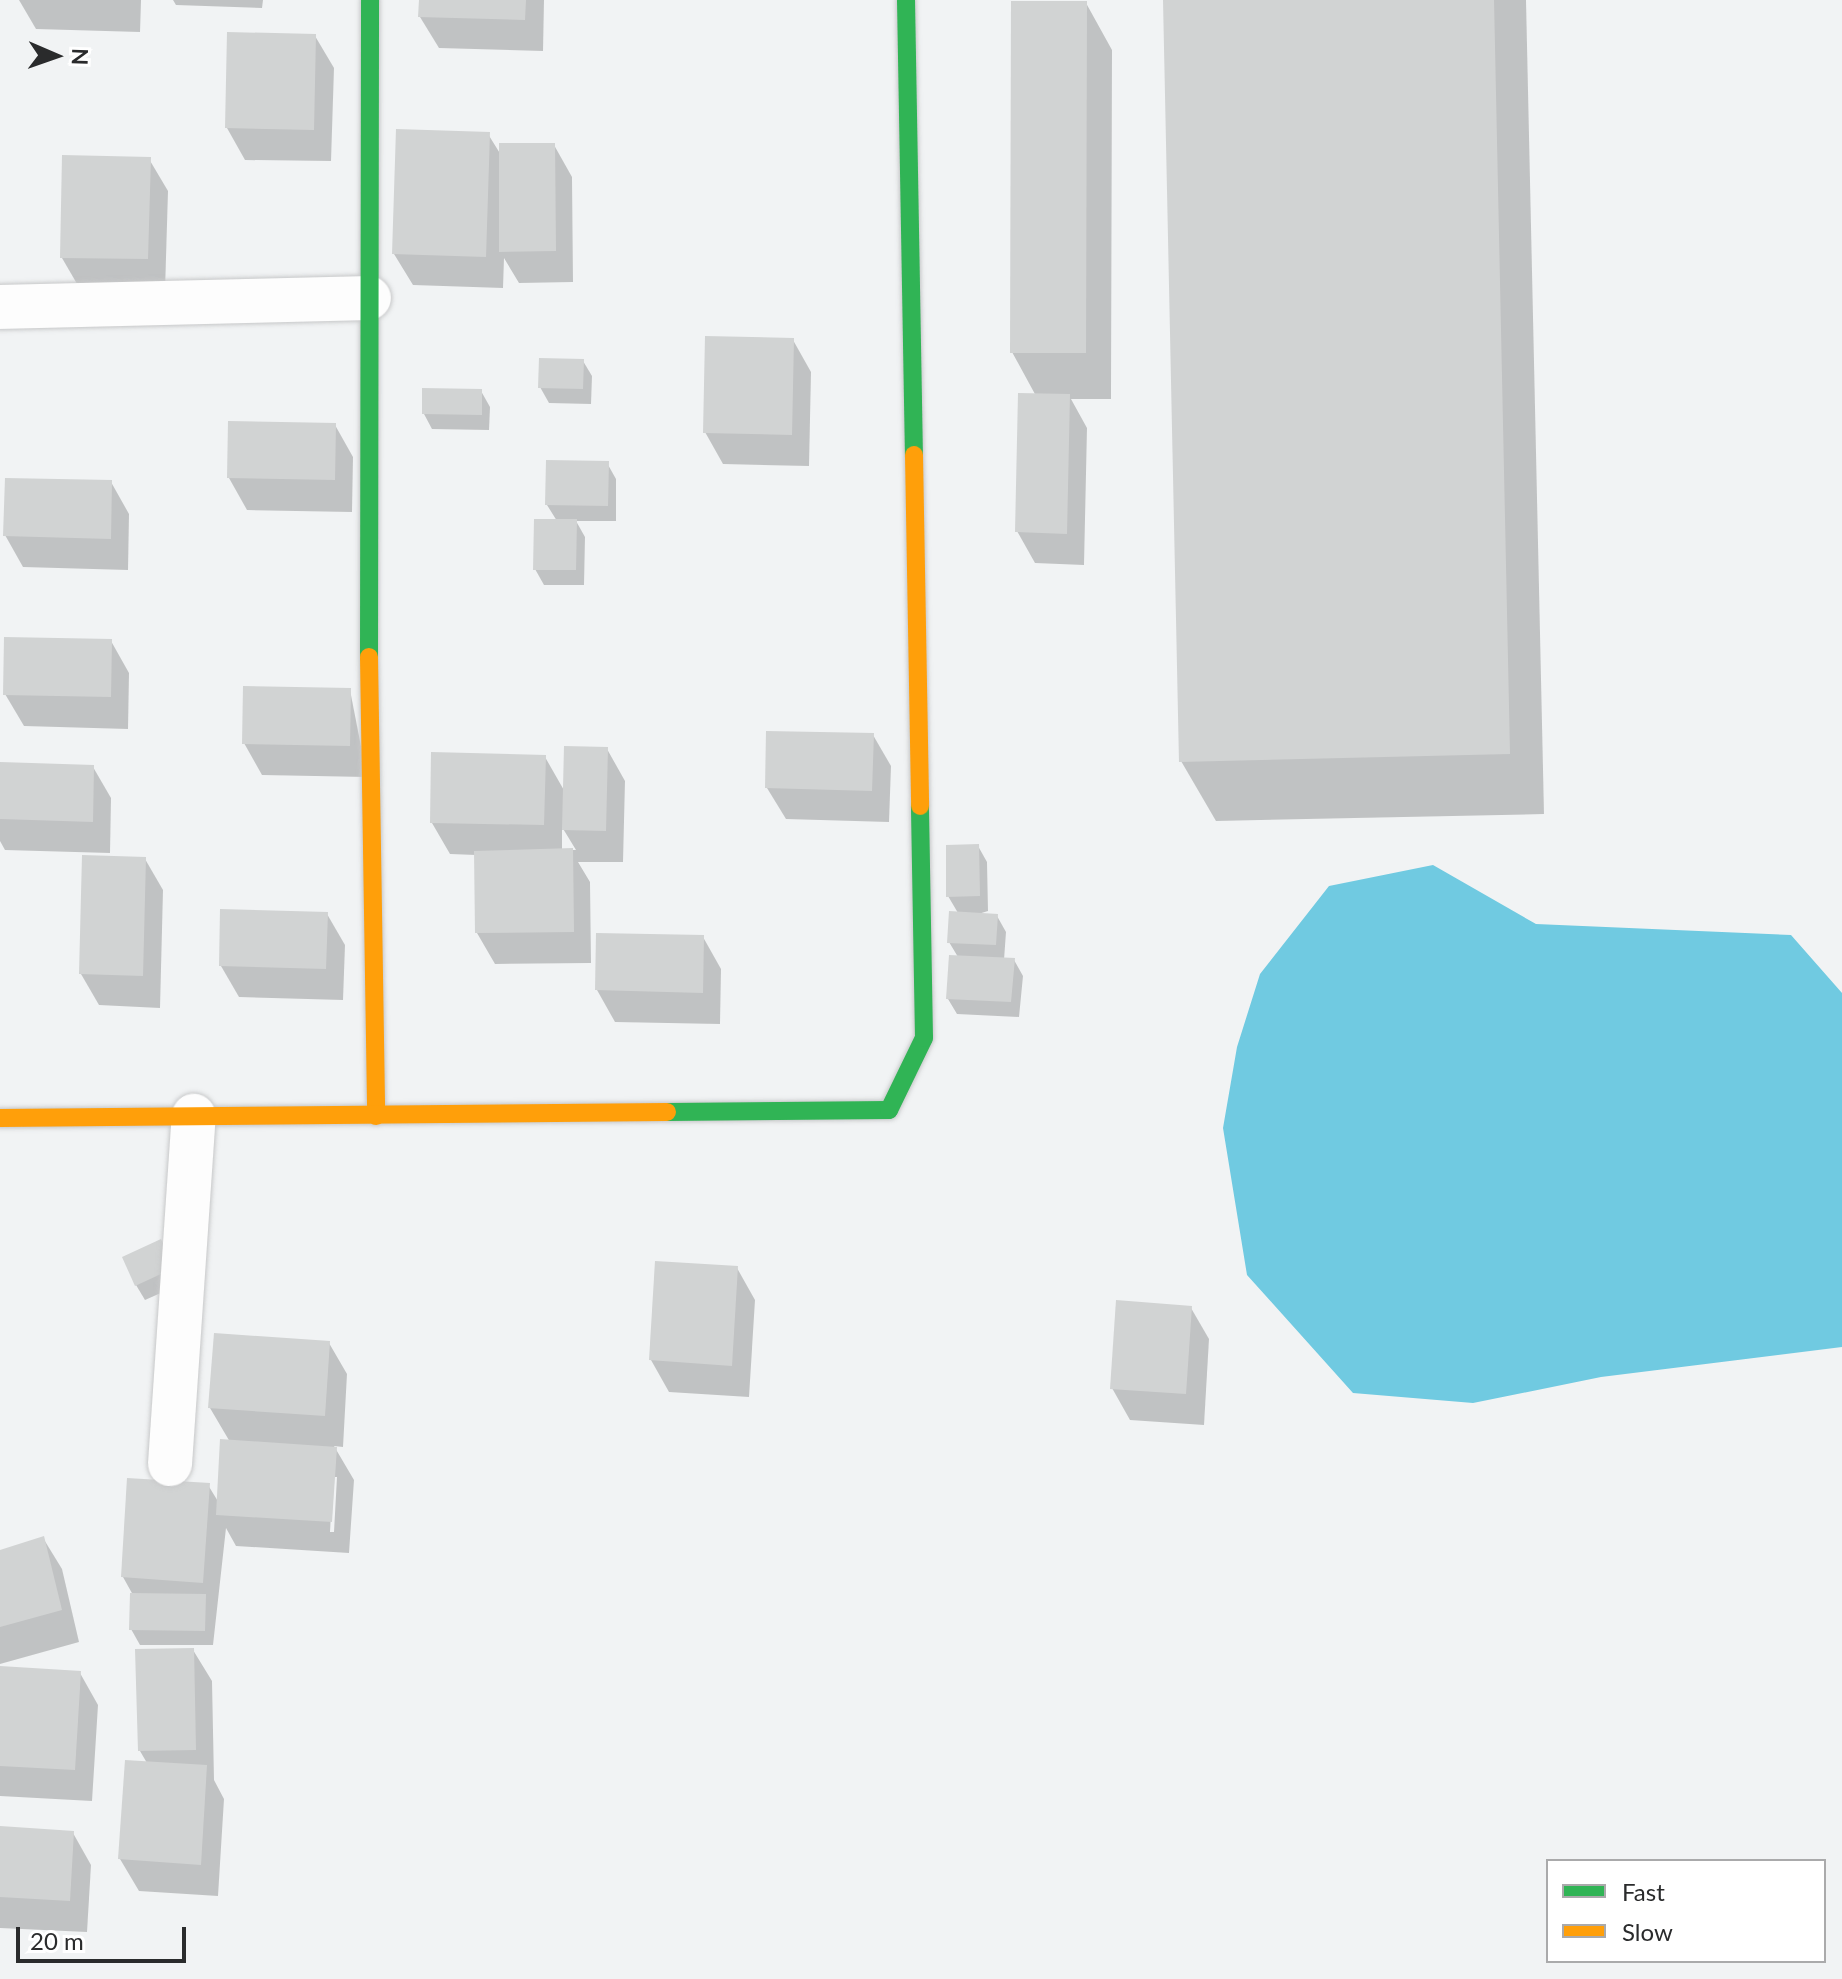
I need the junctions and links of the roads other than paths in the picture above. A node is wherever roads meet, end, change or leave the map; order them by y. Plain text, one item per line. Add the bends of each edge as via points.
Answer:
1 (370, 0) edge
2 (906, 0) edge
3 (369, 298) junction
4 (0, 307) edge
5 (194, 1116) junction
6 (376, 1116) junction
7 (0, 1118) edge
8 (170, 1464) dead end

1 - 3 street
2 - 6 street via 924,1038 889,1110
3 - 4 street
3 - 6 street via 369,801
5 - 6 street
5 - 7 street
5 - 8 street

